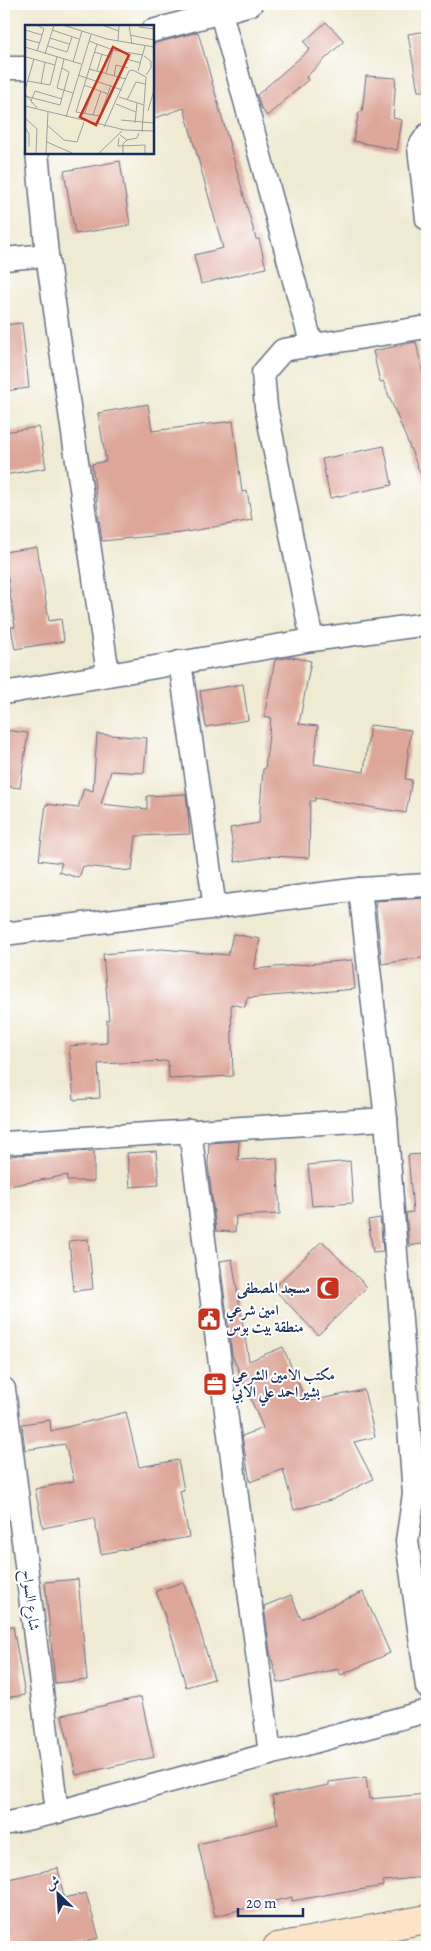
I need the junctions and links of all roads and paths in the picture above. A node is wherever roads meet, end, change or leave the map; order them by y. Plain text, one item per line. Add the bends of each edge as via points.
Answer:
1 (251, 4) edge
2 (221, 13) junction
3 (154, 30) edge
4 (4, 68) edge
5 (25, 68) edge
6 (427, 135) edge
7 (37, 154) edge
8 (427, 219) edge
9 (46, 255) junction
10 (4, 259) edge
11 (427, 327) edge
12 (312, 346) junction
13 (427, 624) edge
14 (312, 640) junction
15 (180, 662) junction
16 (108, 674) junction
17 (4, 693) edge
18 (427, 885) edge
19 (360, 889) junction
20 (215, 908) junction
21 (4, 934) edge
22 (386, 1119) junction
23 (190, 1130) junction
24 (4, 1143) edge
25 (4, 1389) edge
26 (421, 1493) edge
27 (427, 1687) edge
28 (427, 1711) edge
29 (270, 1754) junction
30 (57, 1812) junction
31 (4, 1824) edge
32 (427, 1919) edge
33 (277, 1947) edge

1 - 2 street
2 - 3 street
2 - 12 street
4 - 5 street
6 - 8 street via 419,147
7 - 9 street
9 - 10 street
9 - 16 street
11 - 12 street
12 - 14 street via 283,350 263,373 266,407
13 - 14 street
14 - 15 street
15 - 16 street
15 - 20 street
16 - 17 street
18 - 19 street
19 - 20 street
19 - 22 street
20 - 21 street
22 - 23 street
22 - 26 street
23 - 24 street
23 - 29 street
25 - 30 street, شارع السواح
26 - 27 street via 407,1541
28 - 29 street
29 - 30 street
30 - 31 street
32 - 33 street

